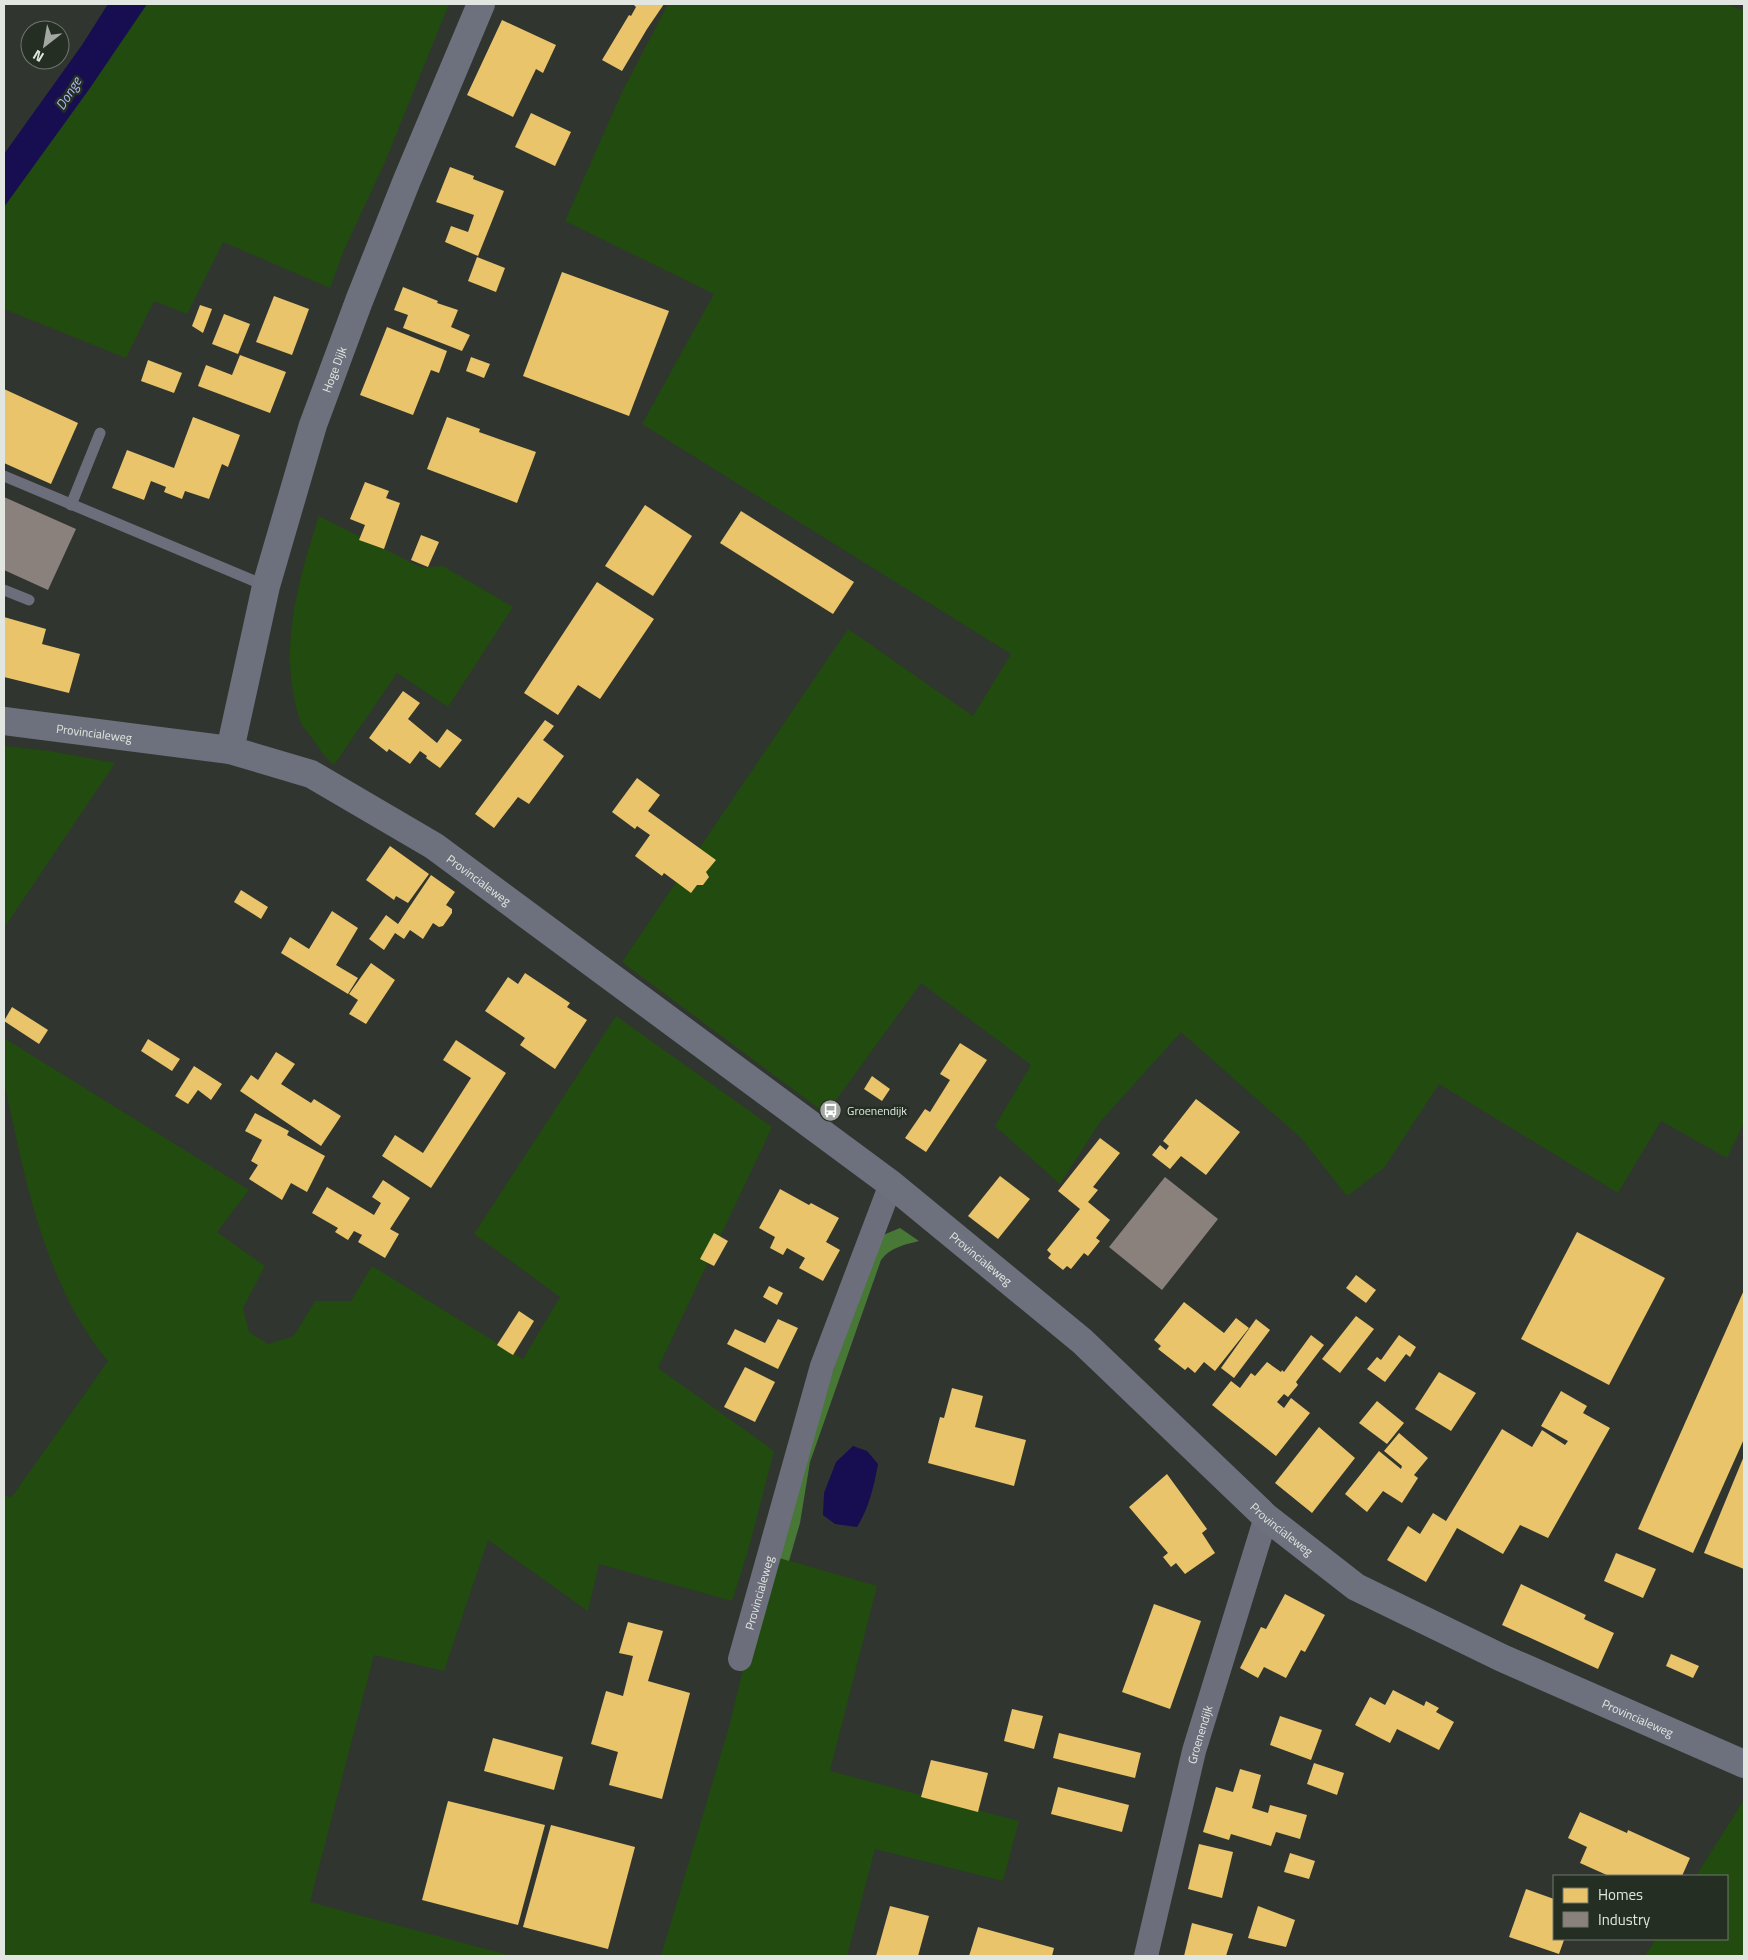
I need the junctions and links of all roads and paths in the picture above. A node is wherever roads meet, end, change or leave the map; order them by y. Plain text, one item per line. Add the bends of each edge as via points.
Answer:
1 (481, 4) edge
2 (100, 434) dead end
3 (4, 476) edge
4 (71, 505) junction
5 (266, 586) junction
6 (4, 590) edge
7 (29, 600) dead end
8 (4, 722) edge
9 (230, 750) junction
10 (891, 1184) junction
11 (1266, 1517) junction
12 (740, 1659) dead end
13 (1744, 1764) edge
14 (1146, 1956) edge

1 - 5 street, Hoge Dijk via 407,180 313,425
2 - 4 lane
3 - 4 lane
4 - 5 lane
5 - 9 street, Hoge Dijk
6 - 7 lane
8 - 9 street, Provincialeweg
9 - 10 street, Provincialeweg via 311,774 434,846
10 - 11 street, Provincialeweg via 1082,1341
10 - 12 street, Provincialeweg via 822,1366
11 - 13 street, Provincialeweg via 1356,1587 1502,1658
11 - 14 street, Groenendijk via 1194,1751

